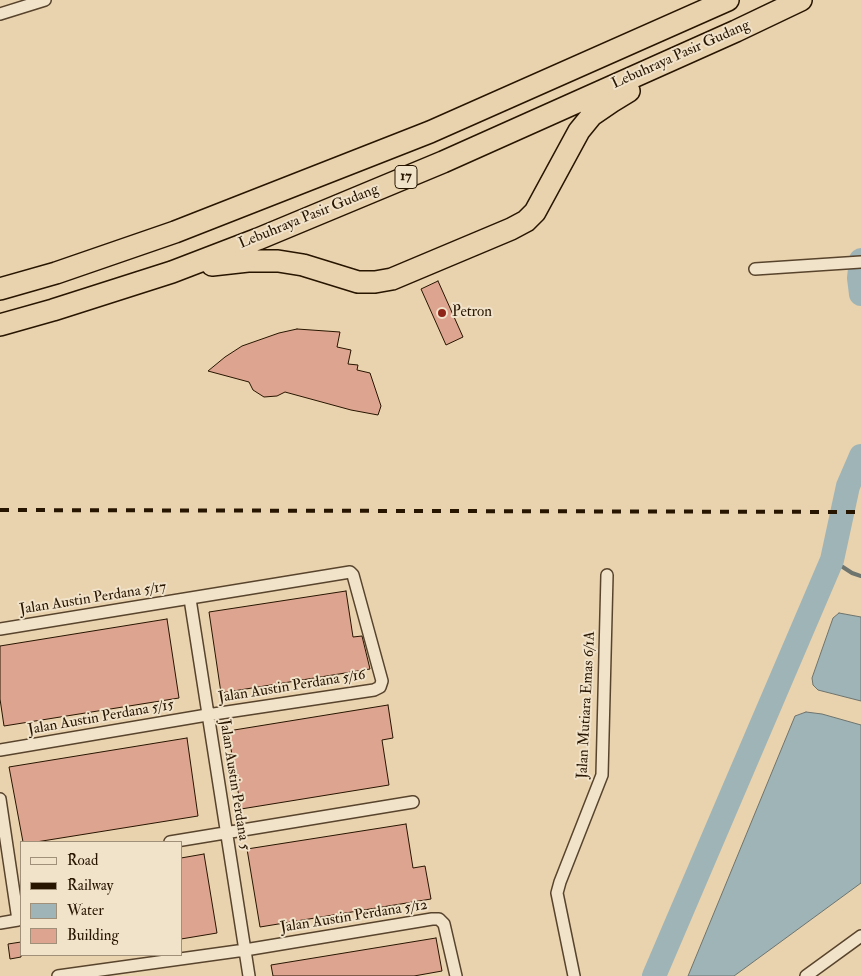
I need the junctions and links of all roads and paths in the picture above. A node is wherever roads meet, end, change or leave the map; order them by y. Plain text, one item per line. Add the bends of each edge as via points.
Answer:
1 (45, 0) edge
2 (728, 0) edge
3 (801, 0) edge
4 (0, 14) edge
5 (736, 31) junction
6 (861, 262) edge
7 (755, 269) dead end
8 (172, 272) junction
9 (0, 289) edge
10 (0, 325) edge
11 (607, 574) dead end
12 (190, 599) junction
13 (368, 628) joint
14 (0, 629) edge
15 (208, 715) junction
16 (0, 750) edge
17 (0, 799) edge
18 (413, 802) dead end
19 (0, 803) edge
20 (226, 834) junction
21 (177, 841) edge
22 (16, 867) edge
23 (0, 923) edge
24 (861, 936) edge
25 (245, 950) junction
26 (58, 976) edge
27 (249, 976) edge
28 (456, 976) edge
29 (574, 976) edge
30 (806, 976) edge

1 - 4 street
2 - 9 highway, Lebuhraya Pasir Gudang / 17 via 412,139 175,232
3 - 5 highway, Lebuhraya Pasir Gudang / 17
5 - 8 highway, Lebuhraya Pasir Gudang / 17 via 443,162
5 - 8 highway via 592,115 578,131 535,212 511,229 392,279 375,282 358,282 278,261 220,264
6 - 7 street
8 - 10 highway, Lebuhraya Pasir Gudang / 17
11 - 29 street, Jalan Mutiara Emas 6/1A via 602,775 557,893
12 - 13 street, Jalan Austin Perdana 5/17 via 350,572
12 - 14 street, Jalan Austin Perdana 5/17
12 - 15 street, Jalan Austin Perdana 5
13 - 15 street, Jalan Austin Perdana 5/16 via 382,682 380,687
15 - 16 street, Jalan Austin Perdana 5/15
15 - 20 street, Jalan Austin Perdana 5
17 - 19 street
18 - 20 street
19 - 22 street
20 - 21 street
20 - 25 street, Jalan Austin Perdana 5
22 - 23 street via 18,920
24 - 30 street
25 - 26 street
25 - 27 street, Jalan Austin Perdana 5
25 - 28 street, Jalan Austin Perdana 5/12 via 432,919 444,924

